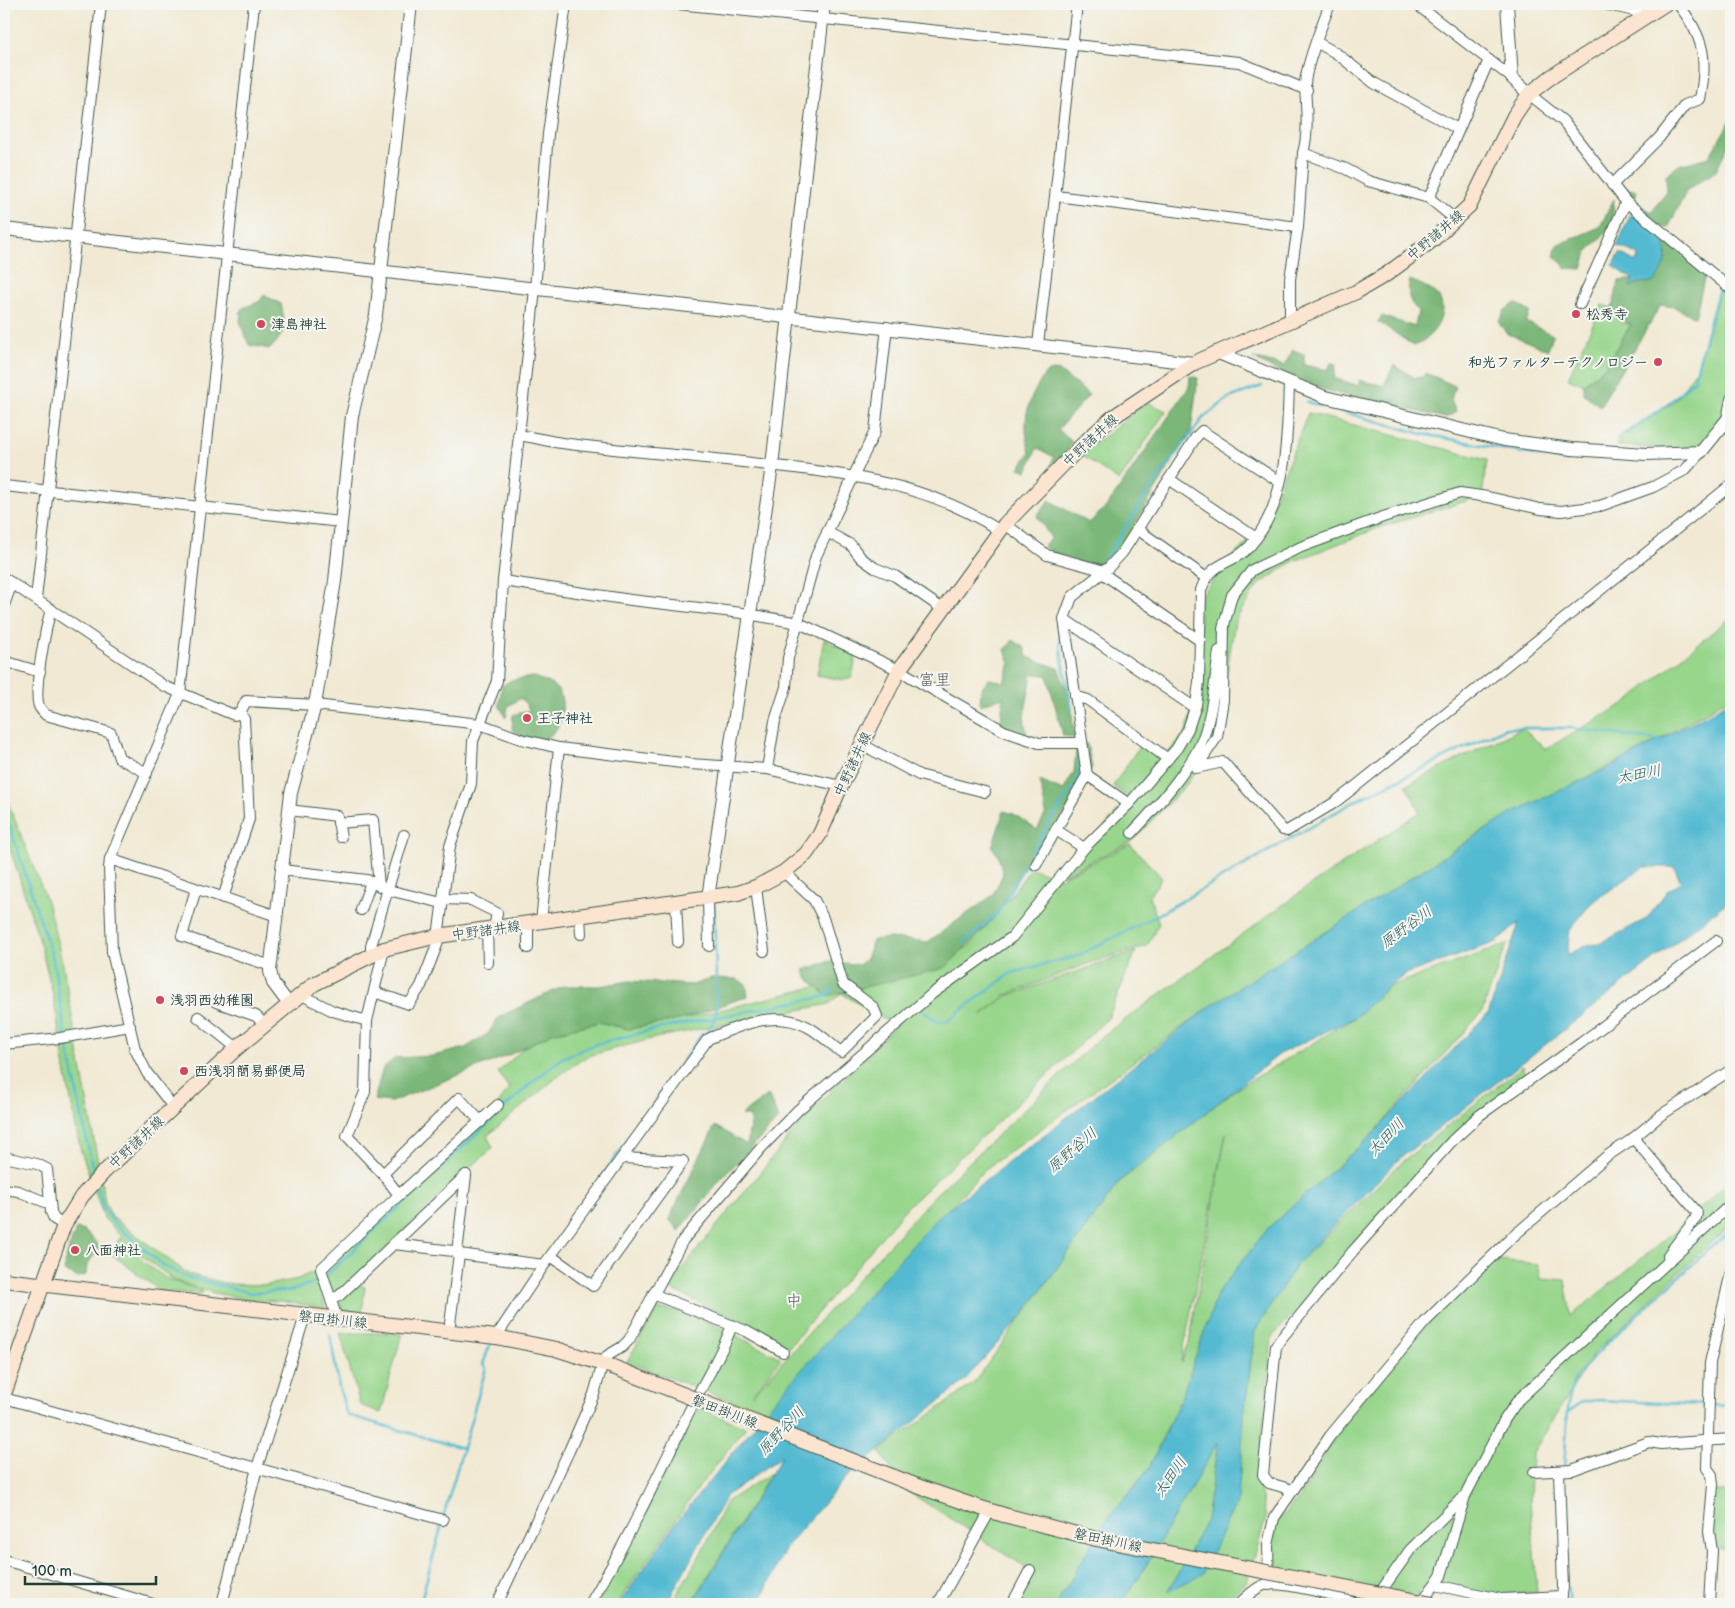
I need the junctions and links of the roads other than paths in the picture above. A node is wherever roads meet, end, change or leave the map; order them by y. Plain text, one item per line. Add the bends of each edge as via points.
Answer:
1 (101, 4) edge
2 (254, 4) edge
3 (411, 4) edge
4 (566, 4) edge
5 (678, 4) edge
6 (824, 4) edge
7 (1077, 4) edge
8 (1330, 4) edge
9 (1416, 4) edge
10 (1507, 4) edge
11 (1604, 4) edge
12 (1665, 4) edge
13 (1678, 4) edge
14 (1648, 14) junction
15 (822, 20) junction
16 (1316, 42) junction
17 (1073, 44) junction
18 (1489, 60) junction
19 (1512, 78) junction
20 (1306, 90) junction
21 (1529, 94) junction
22 (1458, 129) junction
23 (1303, 153) junction
24 (1612, 185) junction
25 (1056, 196) junction
26 (1429, 198) junction
27 (1626, 202) junction
28 (1456, 220) junction
29 (1298, 227) junction
30 (4, 229) edge
31 (76, 236) junction
32 (229, 253) junction
33 (381, 272) junction
34 (535, 288) junction
35 (1731, 289) edge
36 (1580, 304) dead end
37 (788, 316) junction
38 (1290, 320) junction
39 (887, 327) junction
40 (1038, 345) junction
41 (1216, 352) junction
42 (1194, 363) junction
43 (1289, 384) junction
44 (1731, 399) edge
45 (1729, 425) edge
46 (518, 435) junction
47 (1701, 452) junction
48 (772, 466) junction
49 (853, 475) junction
50 (1169, 480) junction
51 (1280, 482) junction
52 (1731, 485) edge
53 (4, 486) edge
54 (47, 491) junction
55 (200, 508) junction
56 (341, 522) junction
57 (1003, 527) junction
58 (1137, 529) junction
59 (827, 532) junction
60 (1256, 538) junction
61 (1103, 572) junction
62 (1205, 577) junction
63 (8, 580) edge
64 (503, 581) junction
65 (36, 599) junction
66 (4, 605) edge
67 (50, 609) junction
68 (944, 610) junction
69 (750, 614) junction
70 (1064, 619) junction
71 (799, 623) junction
72 (1224, 624) junction
73 (1199, 640) junction
74 (4, 661) edge
75 (899, 670) junction
76 (40, 672) junction
77 (180, 694) junction
78 (1075, 696) junction
79 (315, 705) junction
80 (1195, 708) junction
81 (240, 713) junction
82 (480, 724) junction
83 (1080, 743) junction
84 (861, 744) junction
85 (559, 748) junction
86 (1168, 759) junction
87 (729, 767) junction
88 (767, 769) junction
89 (147, 773) junction
90 (1087, 775) junction
91 (840, 786) junction
92 (985, 792) dead end
93 (1129, 804) junction
94 (289, 810) junction
95 (338, 823) junction
96 (1056, 830) junction
97 (1132, 833) dead end
98 (404, 835) dead end
99 (341, 837) dead end
100 (1084, 848) junction
101 (110, 859) junction
102 (1036, 865) dead end
103 (282, 870) junction
104 (784, 872) junction
105 (379, 886) junction
106 (756, 887) junction
107 (196, 888) junction
108 (224, 898) junction
109 (708, 898) junction
110 (443, 901) junction
111 (676, 902) junction
112 (361, 910) dead end
113 (277, 916) junction
114 (580, 916) junction
115 (534, 923) junction
116 (490, 929) junction
117 (581, 934) dead end
118 (438, 936) junction
119 (1716, 941) dead end
120 (678, 942) dead end
121 (709, 946) dead end
122 (528, 948) dead end
123 (384, 949) junction
124 (764, 951) dead end
125 (370, 955) junction
126 (488, 963) dead end
127 (271, 966) junction
128 (374, 992) junction
129 (300, 994) junction
130 (216, 1002) dead end
131 (288, 1003) junction
132 (198, 1017) dead end
133 (367, 1021) junction
134 (264, 1024) junction
135 (130, 1026) junction
136 (4, 1044) edge
137 (237, 1048) junction
138 (1731, 1070) edge
139 (498, 1105) dead end
140 (173, 1107) junction
141 (481, 1122) junction
142 (1633, 1138) junction
143 (4, 1158) edge
144 (622, 1158) junction
145 (383, 1174) junction
146 (4, 1189) edge
147 (399, 1195) junction
148 (50, 1204) junction
149 (1731, 1204) edge
150 (1731, 1211) edge
151 (1710, 1222) junction
152 (64, 1225) junction
153 (394, 1244) junction
154 (458, 1253) junction
155 (551, 1256) junction
156 (1669, 1263) junction
157 (544, 1265) junction
158 (1731, 1272) edge
159 (4, 1280) edge
160 (42, 1285) junction
161 (653, 1294) junction
162 (331, 1299) junction
163 (305, 1316) junction
164 (337, 1319) junction
165 (732, 1325) junction
166 (449, 1332) junction
167 (496, 1337) junction
168 (783, 1352) dead end
169 (608, 1365) junction
170 (4, 1396) edge
171 (1731, 1439) edge
172 (1710, 1442) junction
173 (257, 1468) junction
174 (1534, 1472) dead end
175 (1559, 1472) junction
176 (1293, 1490) junction
177 (1465, 1496) junction
178 (992, 1512) junction
179 (443, 1520) dead end
180 (4, 1560) edge
181 (1030, 1570) dead end
182 (1269, 1585) junction
183 (1434, 1585) junction
184 (1561, 1600) edge
185 (153, 1604) edge
186 (222, 1604) edge
187 (497, 1604) edge
188 (590, 1604) edge
189 (938, 1604) edge
190 (1012, 1604) edge
191 (1239, 1604) edge
192 (1355, 1604) edge
193 (1372, 1604) edge
194 (1420, 1604) edge
195 (1433, 1604) edge
196 (1709, 1604) edge

1 - 31 street
2 - 32 street
3 - 33 street
4 - 34 street via 548,134
5 - 15 street
6 - 15 street
7 - 17 street
8 - 16 street
9 - 18 street
10 - 19 street
11 - 14 street
12 - 14 main road, 中野諸井線
13 - 24 street via 1701,40 1704,68 1700,99 1685,105 1659,138
14 - 21 main road, 中野諸井線
15 - 17 street
15 - 37 street
16 - 20 street
16 - 22 street via 1336,52 1374,83
17 - 20 street via 1240,62
17 - 25 street
18 - 19 street
18 - 22 street
19 - 21 street
20 - 23 street via 1306,143
21 - 24 street via 1563,121
21 - 28 main road, 中野諸井線 via 1514,116 1470,205
22 - 26 street
23 - 26 street via 1368,181
23 - 29 street
24 - 27 street
25 - 29 street
25 - 40 street
26 - 28 street
27 - 35 street
27 - 36 street
28 - 38 main road, 中野諸井線 via 1387,274 1356,292
29 - 38 street via 1290,279
30 - 31 street
31 - 32 street
31 - 54 street
32 - 33 street
32 - 55 street
33 - 34 street
33 - 56 street via 374,327 352,416
34 - 37 street
34 - 46 street
37 - 39 street
37 - 48 street
38 - 41 main road, 中野諸井線
39 - 40 street
39 - 49 street via 875,431
40 - 42 street
41 - 42 main road, 中野諸井線
41 - 43 street
42 - 57 main road, 中野諸井線 via 1113,416
43 - 47 street via 1325,397 1504,440 1646,454
43 - 51 street via 1286,450
44 - 45 street
45 - 47 street
46 - 48 street via 562,443
46 - 64 street
47 - 72 street via 1685,470 1653,487 1600,506 1561,511 1460,493 1383,516 1301,547 1252,570 1232,595
48 - 49 street
48 - 69 street
49 - 57 street via 898,486
49 - 59 street
50 - 51 street via 1202,431
50 - 58 street
50 - 60 street
51 - 60 street via 1273,505
52 - 72 street via 1363,781 1287,831 1223,762 1196,768 1217,737 1223,700
53 - 54 street
54 - 55 street
54 - 65 street
55 - 56 street
55 - 77 street
56 - 79 street
57 - 61 street via 1047,554
57 - 68 main road, 中野諸井線
58 - 61 street via 1122,553
58 - 62 street
59 - 68 street via 851,545 875,568 895,576
59 - 71 street via 816,556
60 - 62 street via 1248,548
61 - 70 street via 1072,596
61 - 73 street
62 - 73 street via 1200,590
63 - 65 street
63 - 66 street
64 - 69 street
64 - 82 street via 497,681
65 - 67 street
67 - 76 street
67 - 77 street
68 - 75 main road, 中野諸井線
69 - 71 street
69 - 87 street
70 - 78 street
70 - 80 street
71 - 75 street
71 - 88 street via 788,658 786,687 775,721
72 - 97 street via 1212,706 1202,739 1181,774
73 - 80 street
74 - 76 street
75 - 83 street via 1016,736 1039,744
75 - 84 main road, 中野諸井線
76 - 89 street via 39,707 46,715 111,733 119,758
77 - 81 street via 234,715
77 - 89 street
78 - 83 street
78 - 86 street via 1088,700
79 - 81 street via 246,701
79 - 82 street
79 - 94 street via 293,780
80 - 86 street via 1188,729
81 - 108 street via 244,719 249,819
82 - 85 street
82 - 110 street via 473,741 472,784 450,846
83 - 90 street
84 - 91 main road, 中野諸井線
84 - 92 street via 919,775
85 - 87 street
85 - 115 street
86 - 93 street
87 - 88 street
87 - 109 street
88 - 91 street
89 - 101 street
90 - 93 street
90 - 96 street
91 - 104 main road, 中野諸井線 via 820,834 806,854
93 - 100 street
94 - 95 street via 337,816
94 - 103 street
95 - 99 street
95 - 105 street via 373,820
96 - 100 street
96 - 102 street
98 - 105 street
100 - 161 street via 1012,937 926,1000 798,1110 761,1148 684,1240
101 - 107 street
101 - 135 street via 110,940
103 - 105 street via 355,878
103 - 113 street
104 - 106 main road, 中野諸井線
104 - 144 street via 814,900 824,918 843,984 873,1007 877,1016 841,1052 806,1026 780,1018 745,1023 708,1039
105 - 110 street
105 - 112 street
105 - 125 street
106 - 109 main road, 中野諸井線
106 - 124 street
107 - 108 street
107 - 127 street via 182,936
108 - 113 street
109 - 111 main road, 中野諸井線
109 - 121 street
110 - 116 street via 471,900 498,912
110 - 118 street
111 - 114 main road, 中野諸井線
111 - 120 street
113 - 127 street
114 - 115 main road, 中野諸井線
114 - 117 street
115 - 116 main road, 中野諸井線
115 - 122 street
116 - 118 main road, 中野諸井線
116 - 126 street
118 - 123 main road, 中野諸井線
118 - 128 street via 421,986 409,1004
119 - 176 street via 1480,1114 1353,1251 1280,1340 1276,1346 1263,1475 1269,1483
123 - 125 main road, 中野諸井線
123 - 128 street
125 - 129 main road, 中野諸井線
127 - 131 street via 272,983
128 - 133 street
129 - 131 main road, 中野諸井線
129 - 133 street via 333,1011
130 - 134 street via 256,1016
131 - 134 main road, 中野諸井線
132 - 137 street
133 - 145 street via 365,1092 347,1136
134 - 137 main road, 中野諸井線
135 - 136 street
135 - 140 street via 135,1048 147,1073
137 - 140 main road, 中野諸井線
138 - 142 street via 1661,1115
139 - 141 street
140 - 152 main road, 中野諸井線 via 103,1173 82,1196
141 - 145 street via 459,1098
141 - 147 street
142 - 156 street via 1697,1212 1696,1218 1668,1255
142 - 176 street via 1546,1207 1425,1322 1330,1436
143 - 148 street via 47,1169
144 - 155 street
144 - 155 street via 683,1161 593,1286
145 - 147 street
146 - 148 street
147 - 162 street via 321,1269
148 - 152 street via 54,1219
149 - 151 street
150 - 151 street
151 - 156 street
152 - 160 main road, 中野諸井線
153 - 154 street
153 - 154 street via 466,1175
153 - 162 street via 339,1296
154 - 157 street
154 - 166 street
155 - 157 street
156 - 177 street via 1518,1400
157 - 167 street
158 - 172 street via 1710,1363
159 - 160 main road, 磐田掛川線
160 - 163 main road, 磐田掛川線
160 - 170 main road, 中野諸井線
161 - 165 street
161 - 169 street via 629,1340 607,1356
162 - 164 street
163 - 164 main road, 磐田掛川線
163 - 173 street
164 - 166 main road, 磐田掛川線
165 - 168 street
165 - 188 street via 614,1563
166 - 167 main road, 磐田掛川線
167 - 169 main road, 磐田掛川線 via 556,1349
169 - 178 main road, 磐田掛川線, bridge
169 - 187 street
170 - 173 street
171 - 172 street
172 - 175 street via 1649,1442
172 - 196 street via 1708,1468 1713,1486
173 - 179 street
173 - 186 street
174 - 175 street
175 - 184 street
176 - 182 street via 1274,1518 1268,1545
177 - 183 street via 1441,1576
177 - 193 street via 1410,1550
178 - 189 street
178 - 195 main road, 磐田掛川線, bridge via 1096,1539
180 - 185 street
181 - 190 street
182 - 191 street
182 - 192 street via 1324,1593
183 - 184 street via 1501,1598
183 - 194 street

